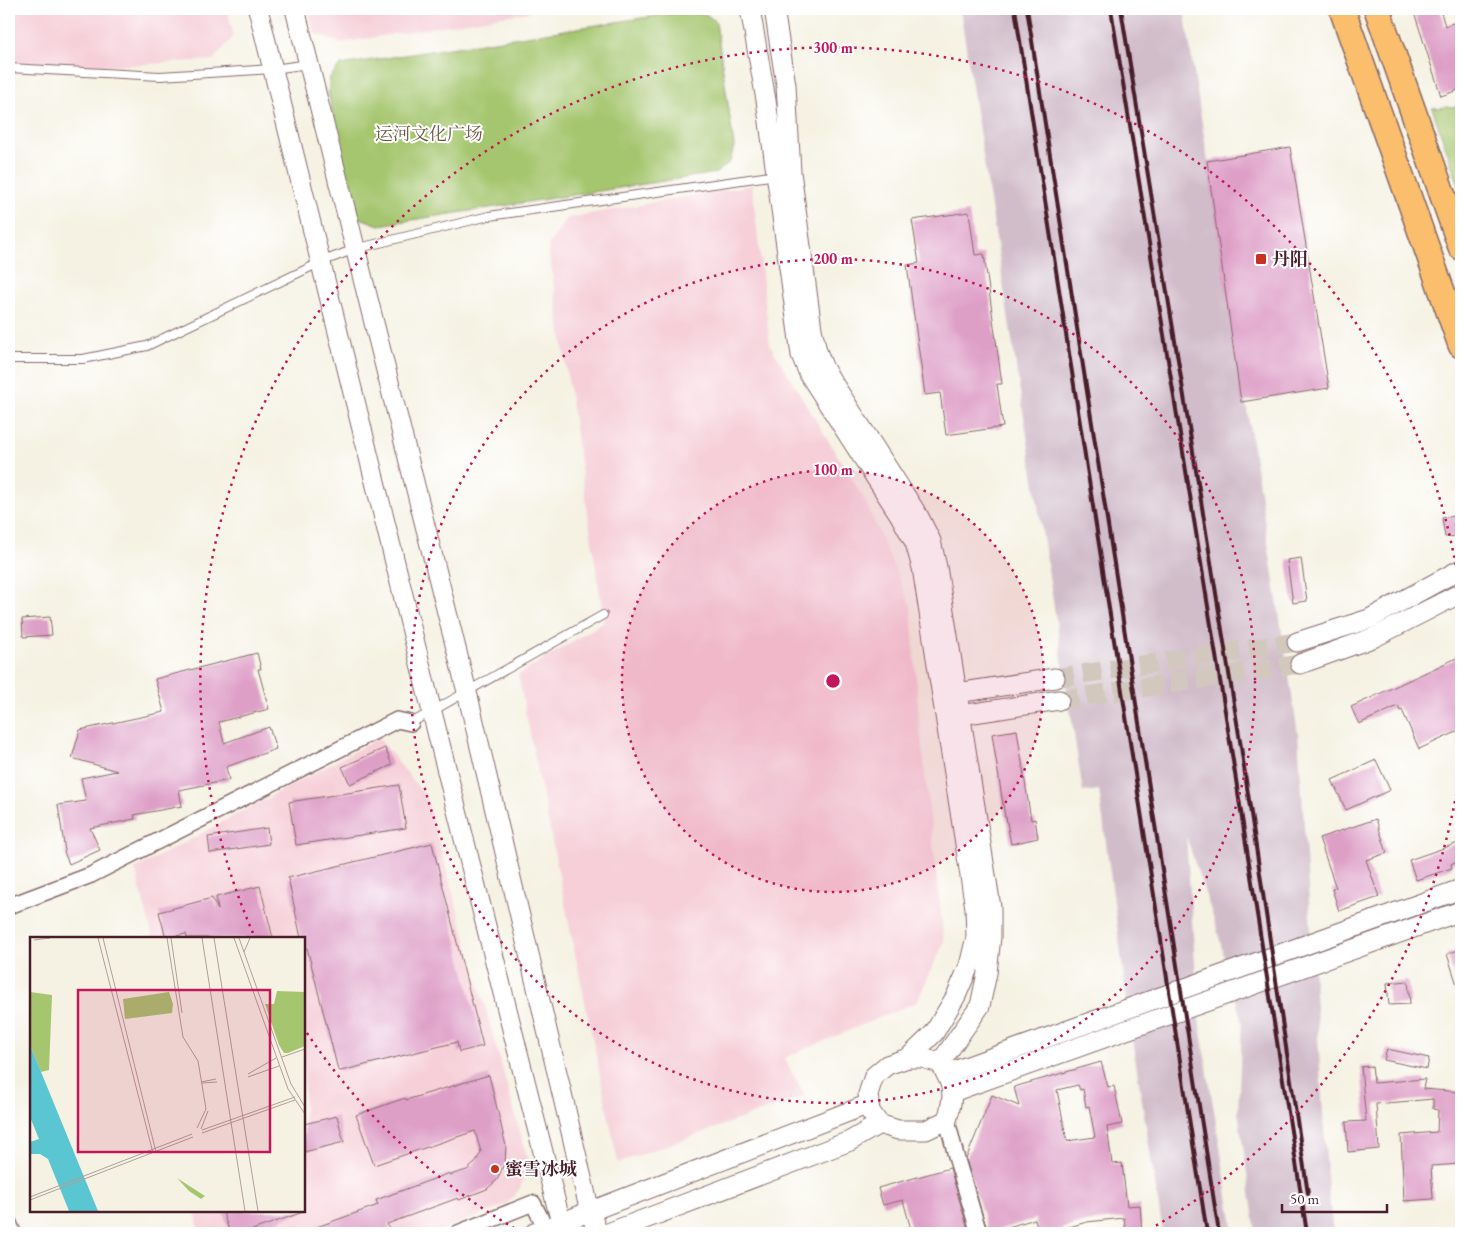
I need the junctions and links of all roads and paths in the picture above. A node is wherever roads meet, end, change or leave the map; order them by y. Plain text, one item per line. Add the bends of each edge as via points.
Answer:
1 (258, 9) edge
2 (295, 9) edge
3 (750, 9) edge
4 (774, 9) edge
5 (1342, 9) edge
6 (1377, 9) edge
7 (309, 64) junction
8 (9, 68) edge
9 (273, 69) junction
10 (784, 173) junction
11 (1461, 247) edge
12 (355, 249) junction
13 (321, 262) junction
14 (1461, 345) edge
15 (9, 359) edge
16 (1461, 569) edge
17 (1461, 593) edge
18 (603, 615) dead end
19 (1297, 642) tunnel mouth
20 (1300, 664) tunnel mouth
21 (1055, 678) tunnel mouth
22 (467, 692) junction
23 (950, 699) junction
24 (1059, 700) tunnel mouth
25 (432, 712) junction
26 (961, 715) junction
27 (412, 724) joint
28 (1461, 889) edge
29 (9, 906) edge
30 (1461, 911) edge
31 (908, 1058) junction
32 (946, 1076) junction
33 (869, 1104) junction
34 (947, 1120) junction
35 (879, 1124) junction
36 (590, 1212) junction
37 (9, 1223) edge
38 (551, 1230) edge
39 (13, 1233) edge
40 (458, 1233) edge
41 (598, 1233) edge
42 (608, 1233) edge
43 (979, 1233) edge

1 - 9 street
2 - 7 street
3 - 10 street
4 - 10 street via 786,85
5 - 14 main road
6 - 11 main road
7 - 9 lane
7 - 12 street
8 - 9 lane via 160,76
9 - 13 street
10 - 12 lane via 489,216
10 - 23 street via 800,354 809,374 915,544
12 - 13 lane
12 - 22 street
13 - 15 lane via 147,346 83,359
13 - 25 street
16 - 19 street via 1369,618
17 - 20 street via 1375,636
18 - 22 lane
21 - 23 street
22 - 25 lane
22 - 36 street
23 - 26 street
23 - 31 street via 976,908 976,937 969,966 956,996 934,1033
24 - 26 street
25 - 27 lane
25 - 38 street
26 - 32 street via 991,906 991,937 980,1006
27 - 29 street via 396,720 91,875
28 - 32 street
30 - 32 street
31 - 32 street via 922,1058
31 - 33 street via 887,1065 874,1076 868,1094
32 - 34 street via 953,1101
33 - 35 street
33 - 36 street
34 - 35 street via 926,1130 898,1130
34 - 43 street
35 - 42 street via 850,1141
36 - 38 street
36 - 41 street
37 - 39 street
38 - 40 street via 533,1203

